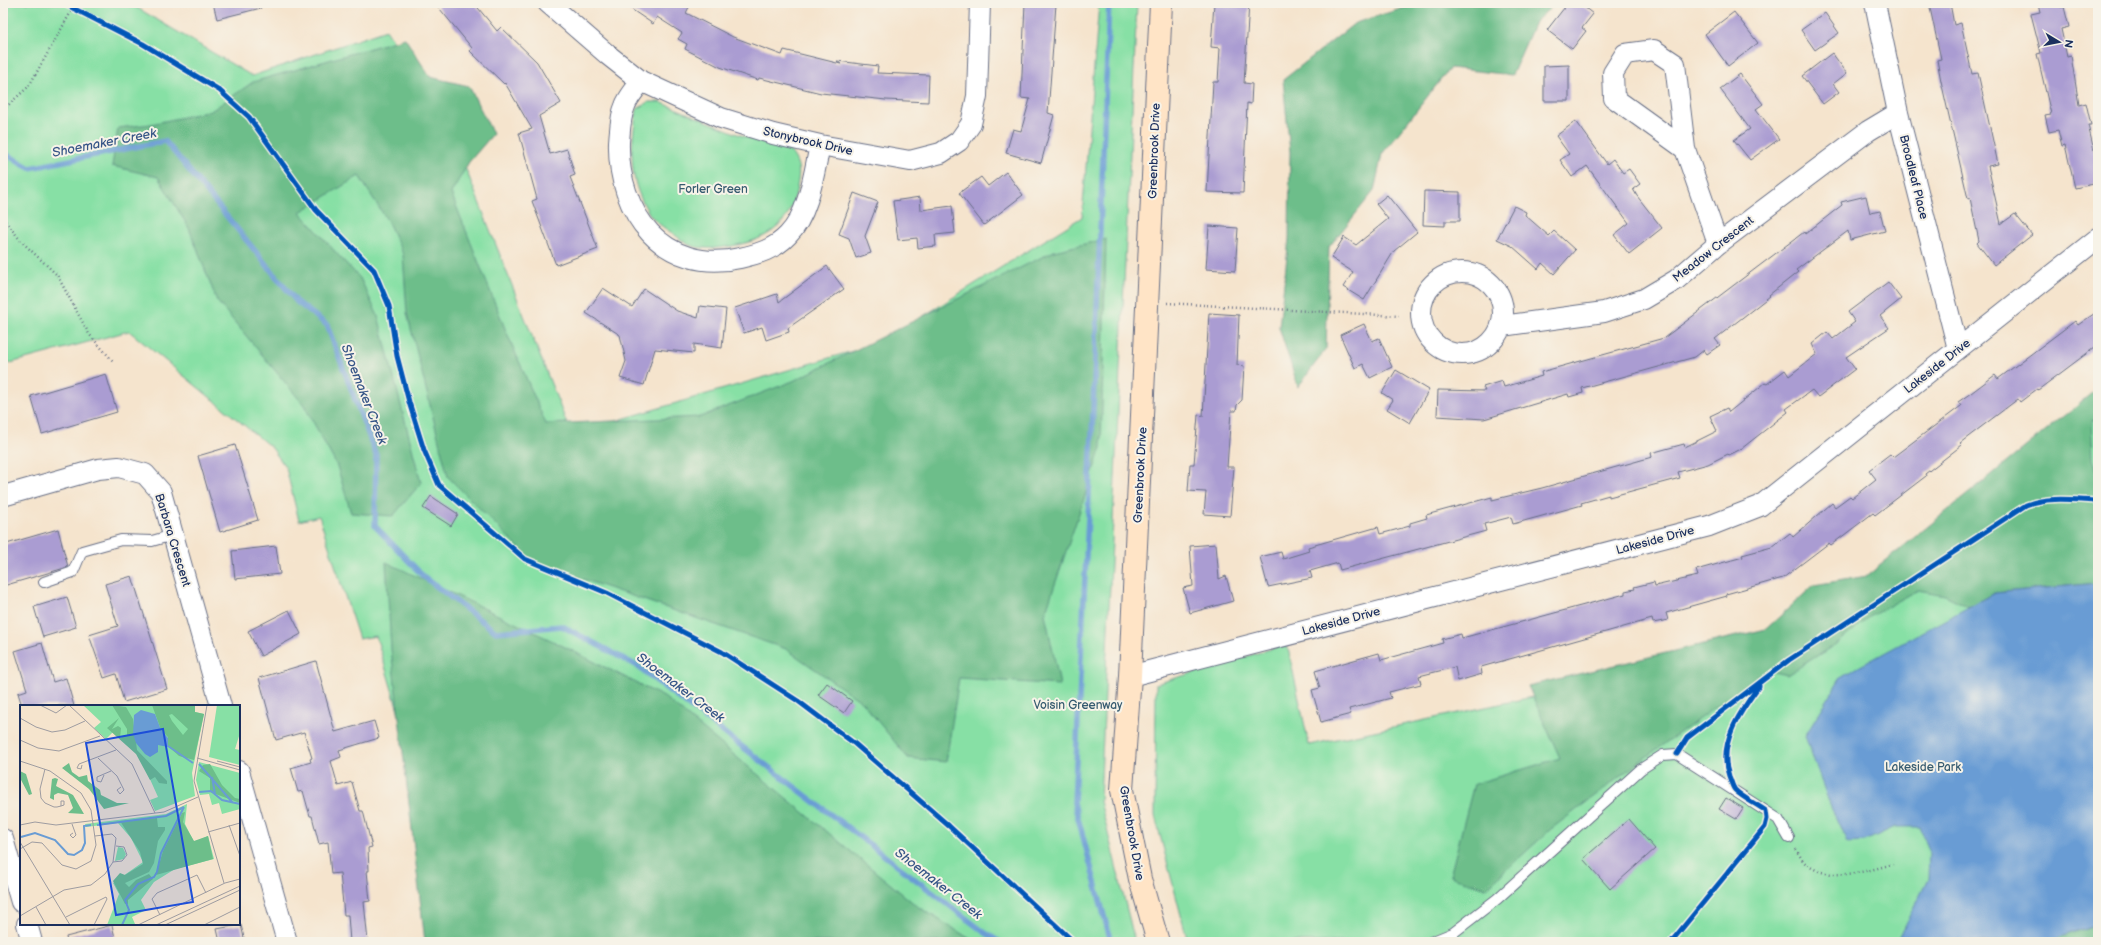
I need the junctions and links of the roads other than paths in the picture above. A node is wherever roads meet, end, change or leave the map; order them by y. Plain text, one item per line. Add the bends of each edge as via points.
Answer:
1 (548, 3) edge
2 (980, 3) edge
3 (1161, 3) edge
4 (1874, 3) edge
5 (641, 81) junction
6 (1898, 113) junction
7 (820, 145) junction
8 (1685, 149) junction
9 (2098, 238) edge
10 (1718, 244) junction
11 (1502, 326) junction
12 (1958, 349) junction
13 (3, 496) edge
14 (173, 535) junction
15 (44, 582) dead end
16 (1130, 676) junction
17 (221, 705) edge
18 (240, 776) edge
19 (1789, 838) road end
20 (3, 839) edge
21 (20, 898) edge
22 (27, 925) edge
23 (32, 942) edge
24 (287, 942) edge
25 (1158, 942) edge
26 (1431, 942) edge

1 - 5 street, Stonybrook Drive
2 - 7 street, Stonybrook Drive via 977,96 971,124 959,141 942,153 910,160
3 - 16 street, Greenbrook Drive
4 - 6 street, Broadleaf Place
5 - 7 street, Stonybrook Drive via 721,118
5 - 7 street via 625,106 620,129 619,158 624,188 632,209 650,235 673,250 692,258 706,262 752,256 772,249 789,235 801,216 811,189
6 - 10 street, Meadow Crescent via 1868,131
6 - 12 street, Broadleaf Place
8 - 8 street via 1675,64 1654,50 1625,54 1613,74 1614,98
8 - 10 street
9 - 12 street, Lakeside Drive
10 - 11 street, Meadow Crescent via 1676,280 1644,299 1604,312
11 - 11 street via 1504,311 1498,291 1477,273 1451,272 1438,278 1422,300 1420,314 1425,333 1434,344 1447,352 1461,355 1476,352 1489,345
12 - 16 street, Lakeside Drive via 1760,506 1708,526
13 - 14 street, Barbara Crescent via 98,469 119,467 145,474 161,492
14 - 15 lane via 152,541 121,540 82,551 73,572
14 - 17 street, Barbara Crescent
16 - 25 street, Greenbrook Drive via 1122,790 1140,879
18 - 24 street
19 - 26 lane via 1778,819 1734,789 1677,754 1663,755 1641,769 1497,899 1453,933
20 - 21 street
22 - 23 street

